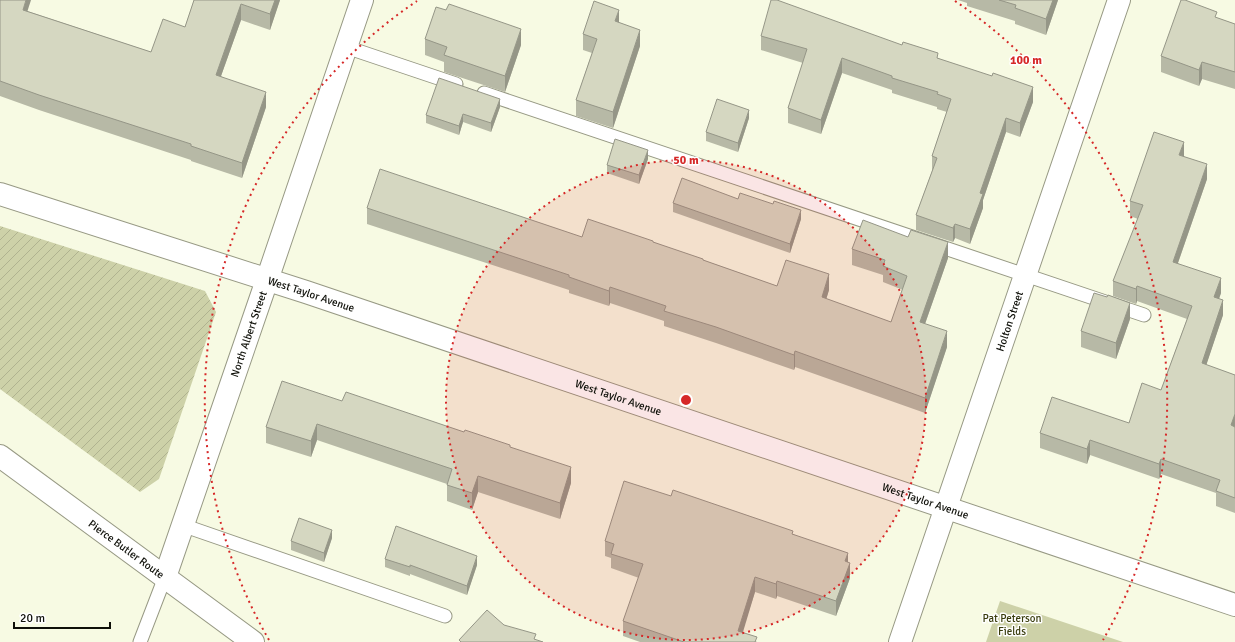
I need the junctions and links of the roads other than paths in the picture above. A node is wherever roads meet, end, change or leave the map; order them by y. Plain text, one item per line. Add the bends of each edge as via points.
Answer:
1 (362, 0) edge
2 (1119, 0) edge
3 (346, 47) junction
4 (0, 194) edge
5 (1026, 275) junction
6 (267, 280) junction
7 (1144, 315) dead end
8 (0, 456) edge
9 (947, 507) junction
10 (182, 526) junction
11 (165, 577) junction
12 (1235, 605) edge
13 (446, 616) dead end
14 (140, 642) edge
15 (253, 642) edge
16 (900, 642) edge

1 - 3 street, North Albert Street
2 - 5 street, Holton Street
3 - 5 lane
3 - 6 street, North Albert Street
4 - 6 street, West Taylor Avenue
5 - 7 lane
5 - 9 street, Holton Street
6 - 9 street, West Taylor Avenue
6 - 10 street, North Albert Street
8 - 11 street, Pierce Butler Route
9 - 12 street, West Taylor Avenue
9 - 16 street, Holton Street
10 - 11 street, North Albert Street
10 - 13 lane
11 - 14 lane
11 - 15 street, Pierce Butler Route

